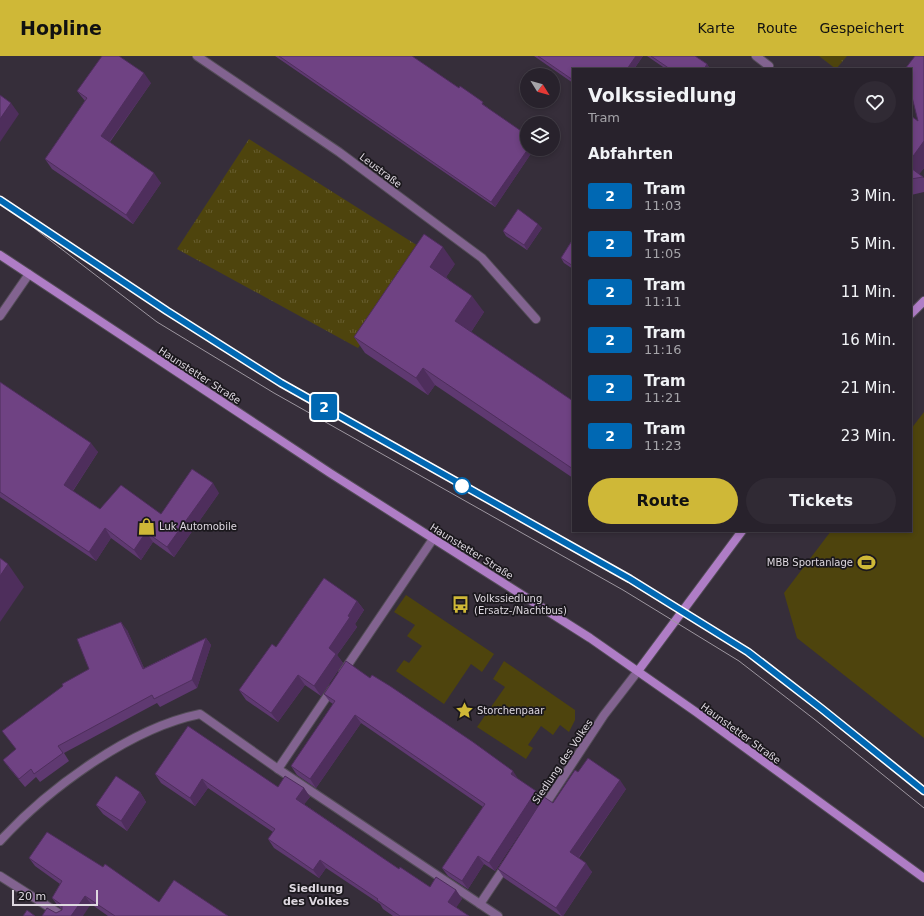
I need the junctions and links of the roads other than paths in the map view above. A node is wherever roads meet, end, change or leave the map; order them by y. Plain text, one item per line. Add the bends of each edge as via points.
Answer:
1 (197, 56) edge
2 (756, 56) edge
3 (769, 66) dead end
4 (0, 255) edge
5 (29, 274) junction
6 (924, 301) edge
7 (912, 313) edge
8 (0, 316) edge
9 (536, 319) dead end
10 (741, 532) edge
11 (433, 539) junction
12 (638, 671) junction
13 (278, 769) junction
14 (540, 813) edge
15 (0, 841) edge
16 (510, 858) edge
17 (0, 876) edge
18 (924, 878) edge
19 (480, 904) junction
20 (63, 916) edge
21 (498, 916) edge

1 - 9 street, Leustraße via 339,152 482,258
2 - 3 street
4 - 5 main road, Haunstetter Straße
5 - 8 street
5 - 11 main road, Haunstetter Straße
6 - 7 main road
10 - 12 main road
11 - 12 main road, Haunstetter Straße
11 - 13 street
12 - 14 street, Siedlung des Volkes via 604,716
12 - 18 main road, Haunstetter Straße
13 - 15 street via 200,714 178,719 124,744 67,780 21,818
13 - 19 street
16 - 19 street
17 - 20 street
19 - 21 street

